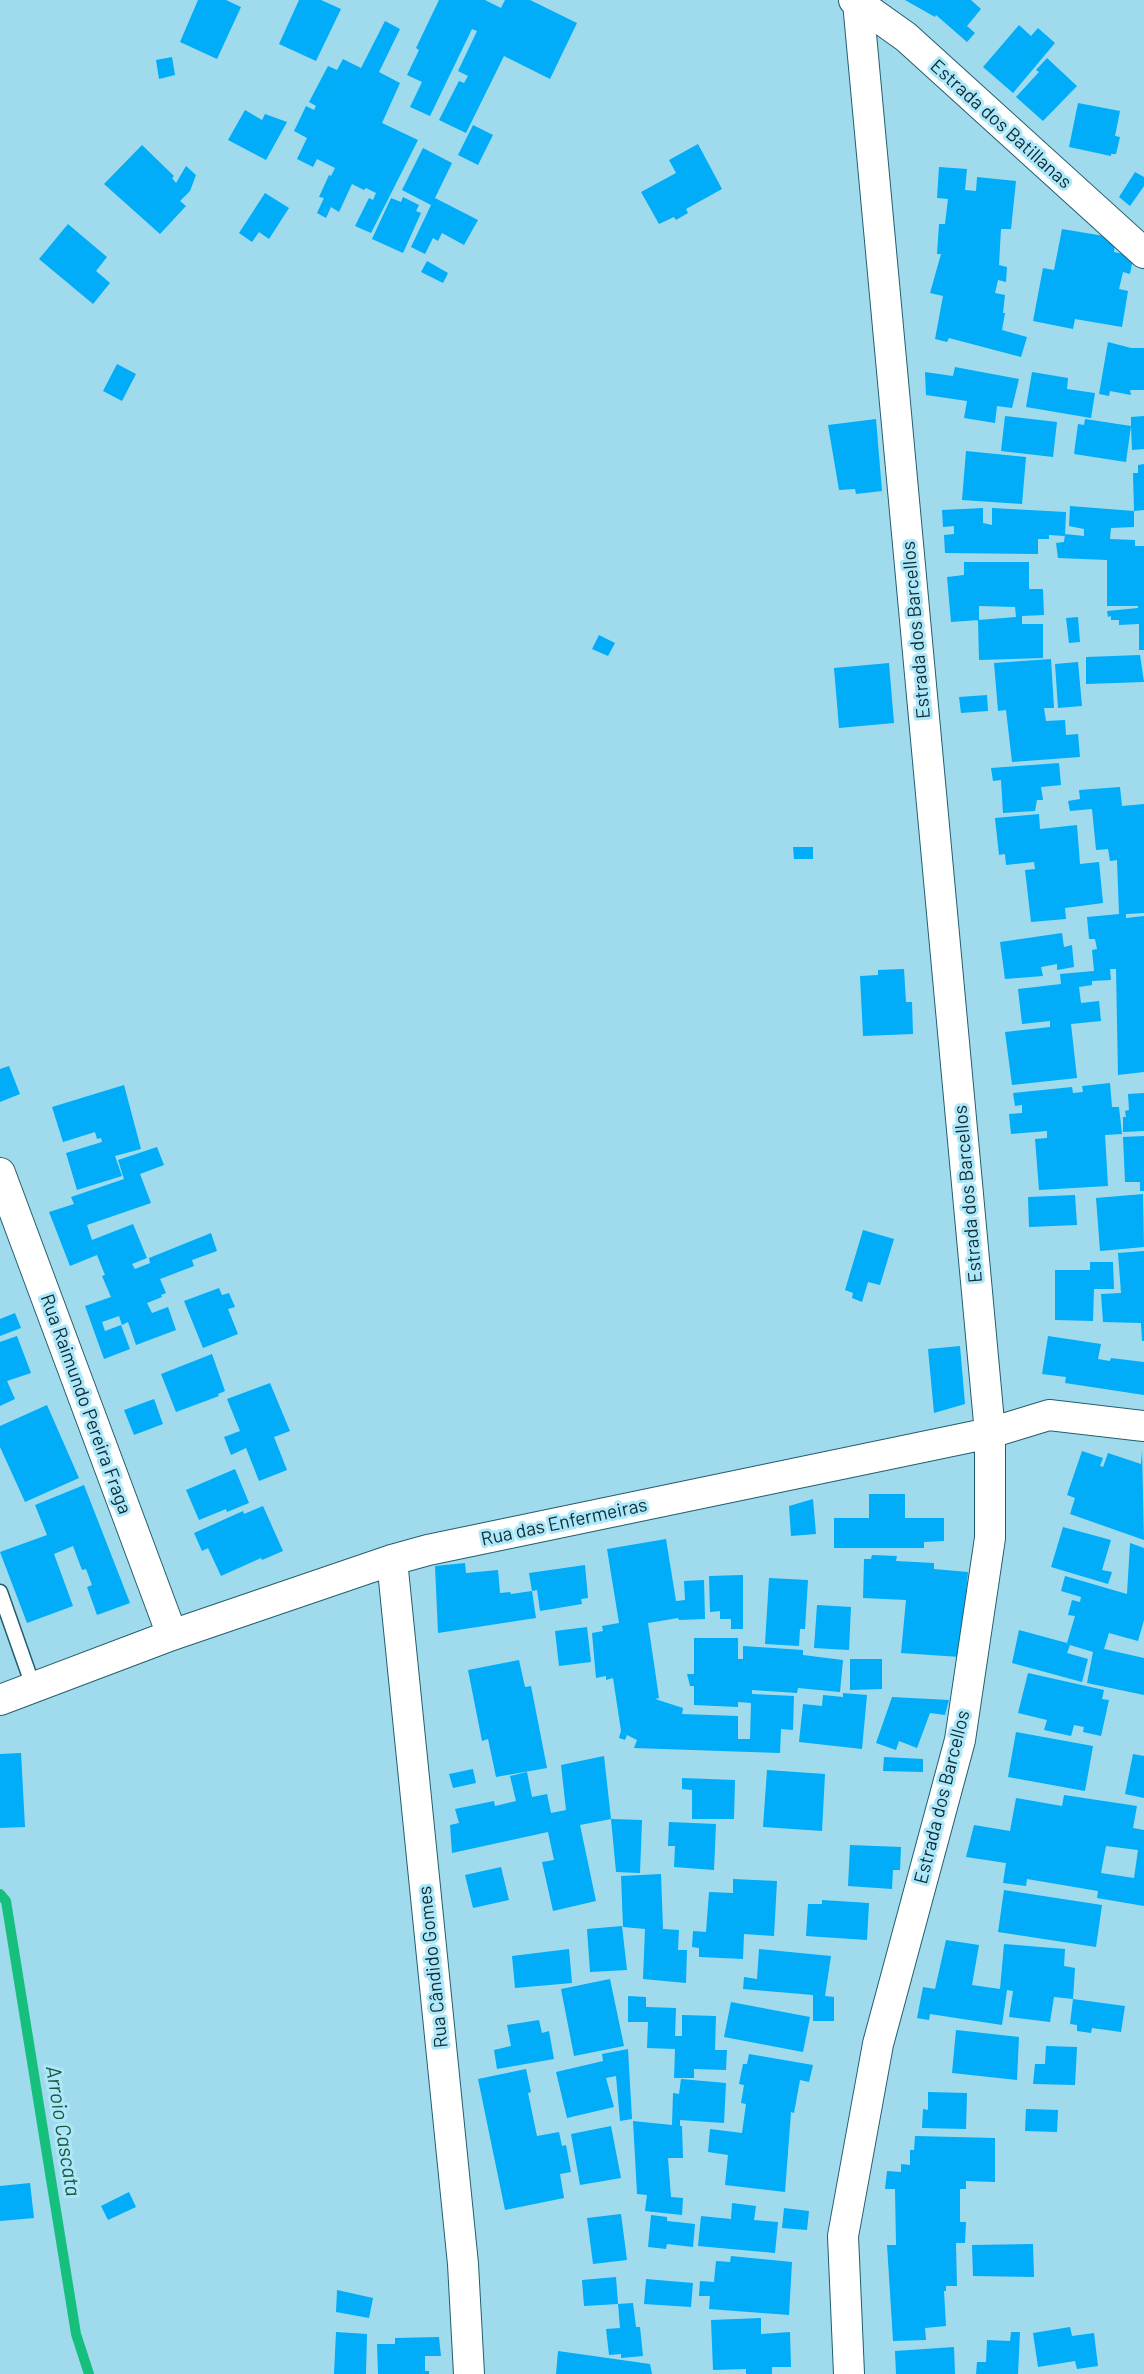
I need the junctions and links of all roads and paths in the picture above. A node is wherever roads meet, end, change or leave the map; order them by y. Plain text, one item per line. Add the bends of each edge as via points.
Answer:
1 (856, 1) edge
2 (1144, 253) edge
3 (0, 1172) edge
4 (1144, 1426) edge
5 (990, 1433) junction
6 (392, 1560) junction
7 (0, 1592) edge
8 (172, 1635) junction
9 (33, 1686) junction
10 (0, 1700) edge
11 (470, 2374) edge
12 (849, 2374) edge

1 - 2 street, Estrada dos Batillanas via 906,37
1 - 5 street, Estrada dos Barcellos
3 - 8 street, Rua Raimundo Pereira Fraga
4 - 5 street, Rua das Enfermeiras via 1049,1415
5 - 6 street, Rua das Enfermeiras
5 - 12 street, Estrada dos Barcellos via 990,1538 960,1740 877,2044 843,2236
6 - 8 street, Rua das Enfermeiras
6 - 11 street, Rua Cândido Gomes via 463,2264
7 - 9 lane
8 - 9 street, Rua das Enfermeiras
9 - 10 street, Rua das Enfermeiras

